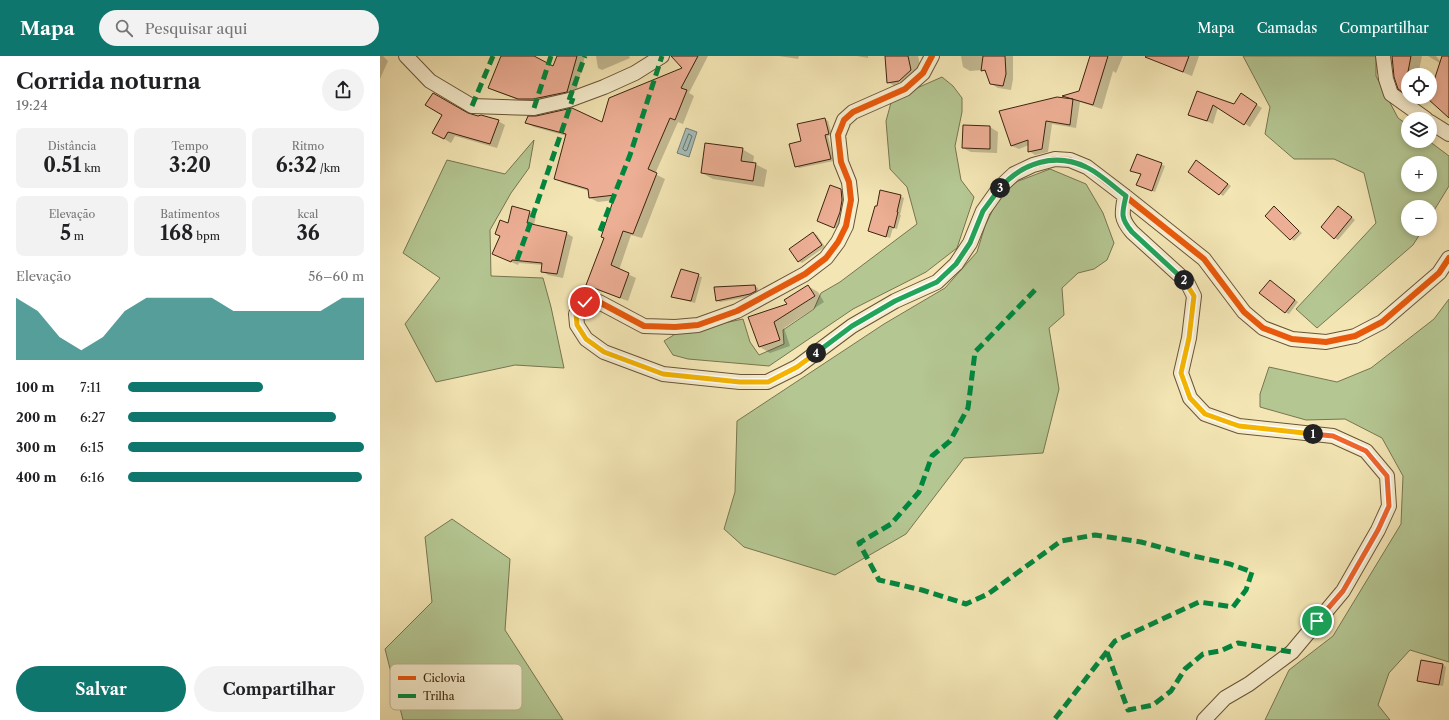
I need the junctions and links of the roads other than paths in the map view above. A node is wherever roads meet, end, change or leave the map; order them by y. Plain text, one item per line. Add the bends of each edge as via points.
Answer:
1 (406, 56) edge
2 (662, 56) edge
3 (932, 56) edge
4 (1383, 56) edge
5 (1416, 112) edge
6 (1437, 126) edge
7 (1449, 134) edge
8 (1126, 196) junction
9 (1449, 258) edge
10 (1204, 720) edge

1 - 2 street via 430,81 472,106 534,108 569,100 604,87 635,73
3 - 8 street via 923,73 905,89 853,112 844,120 838,135 841,162 851,200 846,226 826,258 805,274 737,311 698,325 644,326 599,302 585,302 576,314 577,325 586,339 604,352 663,374 740,382 768,382 797,367 852,326 895,301 937,282 956,264 970,243 983,211 1000,187 1014,174 1033,164 1055,159 1070,160 1087,167
4 - 5 street via 1391,94
6 - 7 street
8 - 9 street via 1204,259 1244,312 1263,328 1292,339 1326,342 1355,336 1382,322 1439,273
8 - 10 street via 1122,213 1125,223 1187,282 1194,296 1189,338 1181,373 1190,398 1205,414 1239,426 1333,436 1366,451 1387,476 1389,506 1343,591 1292,652 1250,684 1225,698

